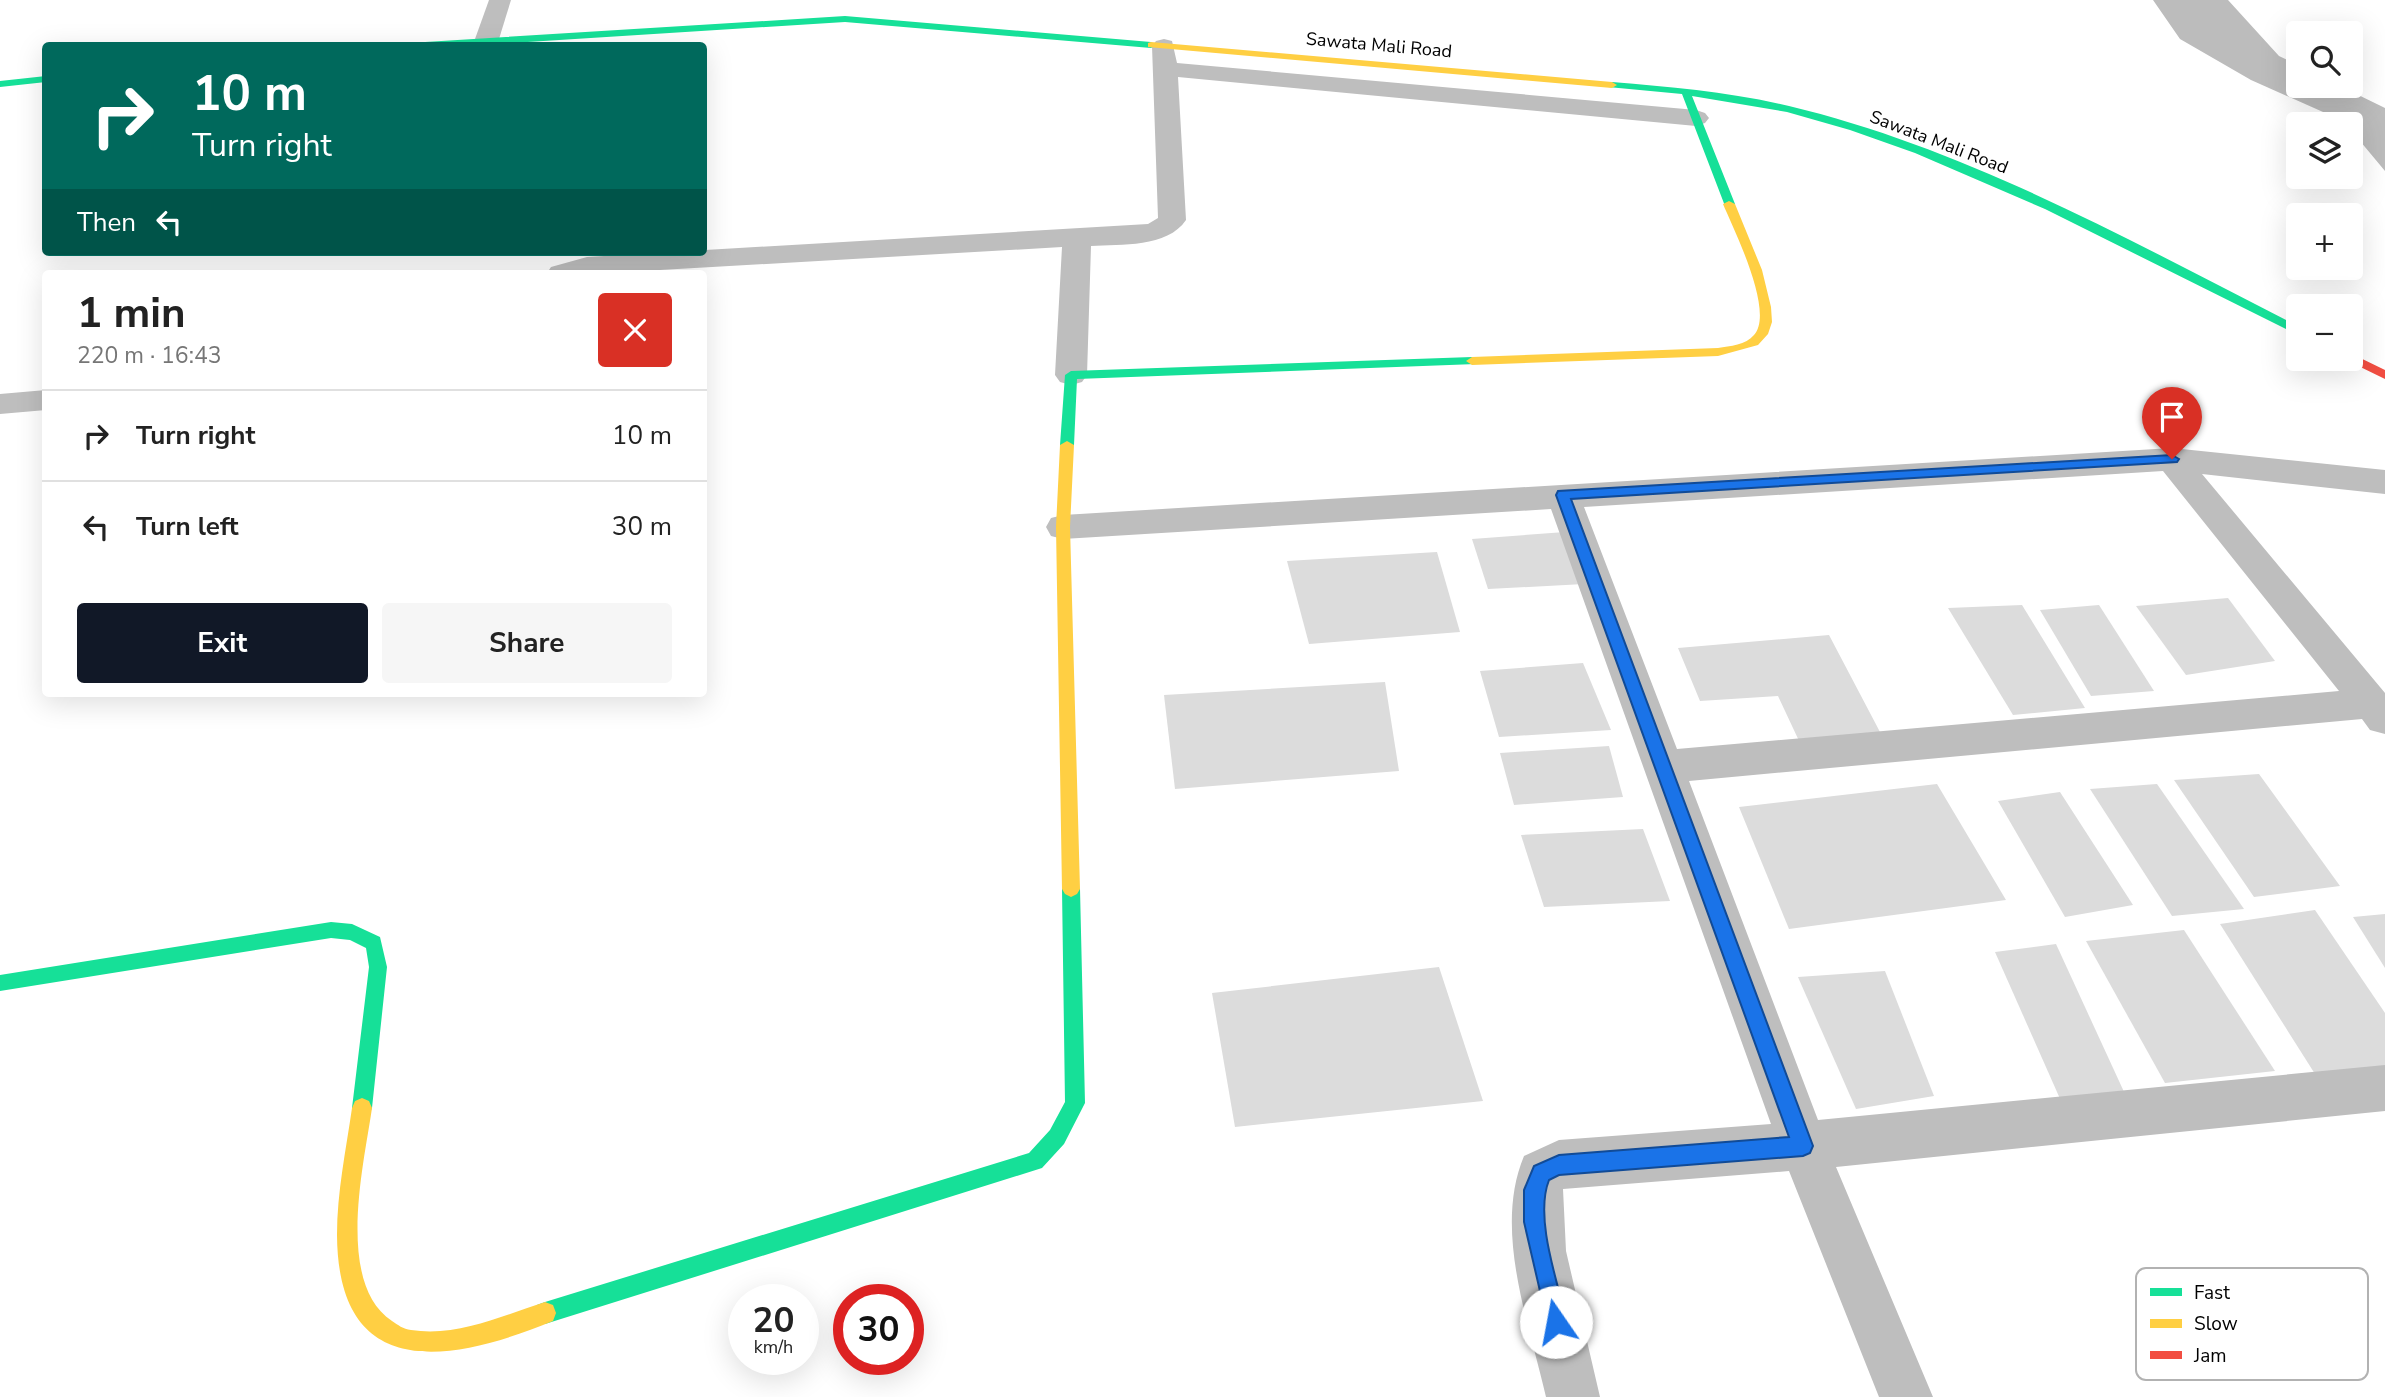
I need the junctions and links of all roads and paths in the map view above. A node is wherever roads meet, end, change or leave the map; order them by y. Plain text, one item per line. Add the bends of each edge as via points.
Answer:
1 (500, 0) edge
2 (486, 39) junction
3 (453, 42) edge
4 (1165, 58) junction
5 (42, 79) edge
6 (0, 84) edge
7 (1685, 90) junction
8 (1696, 118) junction
9 (1077, 238) junction
10 (572, 270) edge
11 (2286, 325) edge
12 (2363, 364) edge
13 (1071, 375) junction
14 (2385, 375) edge
15 (42, 400) edge
16 (0, 404) edge
17 (2172, 459) junction
18 (2385, 482) edge
19 (1563, 495) junction
20 (1063, 527) junction
21 (2378, 712) edge
22 (1663, 767) junction
23 (0, 983) edge
24 (2385, 1088) edge
25 (1803, 1146) junction
26 (1573, 1397) edge
27 (1906, 1397) edge

1 - 2 street
2 - 3 street, Sawata Mali Road
2 - 4 street, Sawata Mali Road via 845,19
4 - 7 street, Sawata Mali Road
4 - 8 street
4 - 9 street via 1172,220 1154,231
5 - 6 street
7 - 8 street
7 - 11 street, Sawata Mali Road via 1808,114 1911,149 2032,198
8 - 13 street via 1768,305 1769,323 1762,337 1744,346 1718,352
9 - 10 street via 640,262
9 - 13 street
12 - 14 street
13 - 20 street
15 - 16 street
17 - 18 street
17 - 19 street
17 - 21 street
19 - 20 street
19 - 22 street
20 - 23 street via 1075,1103 1057,1137 1035,1161 454,1341 400,1339 369,1317 353,1288 346,1246 378,967 374,943 352,932 331,930
21 - 22 street
22 - 25 street
24 - 25 street
25 - 26 street via 1559,1165 1541,1173 1535,1190 1534,1222
25 - 27 street

